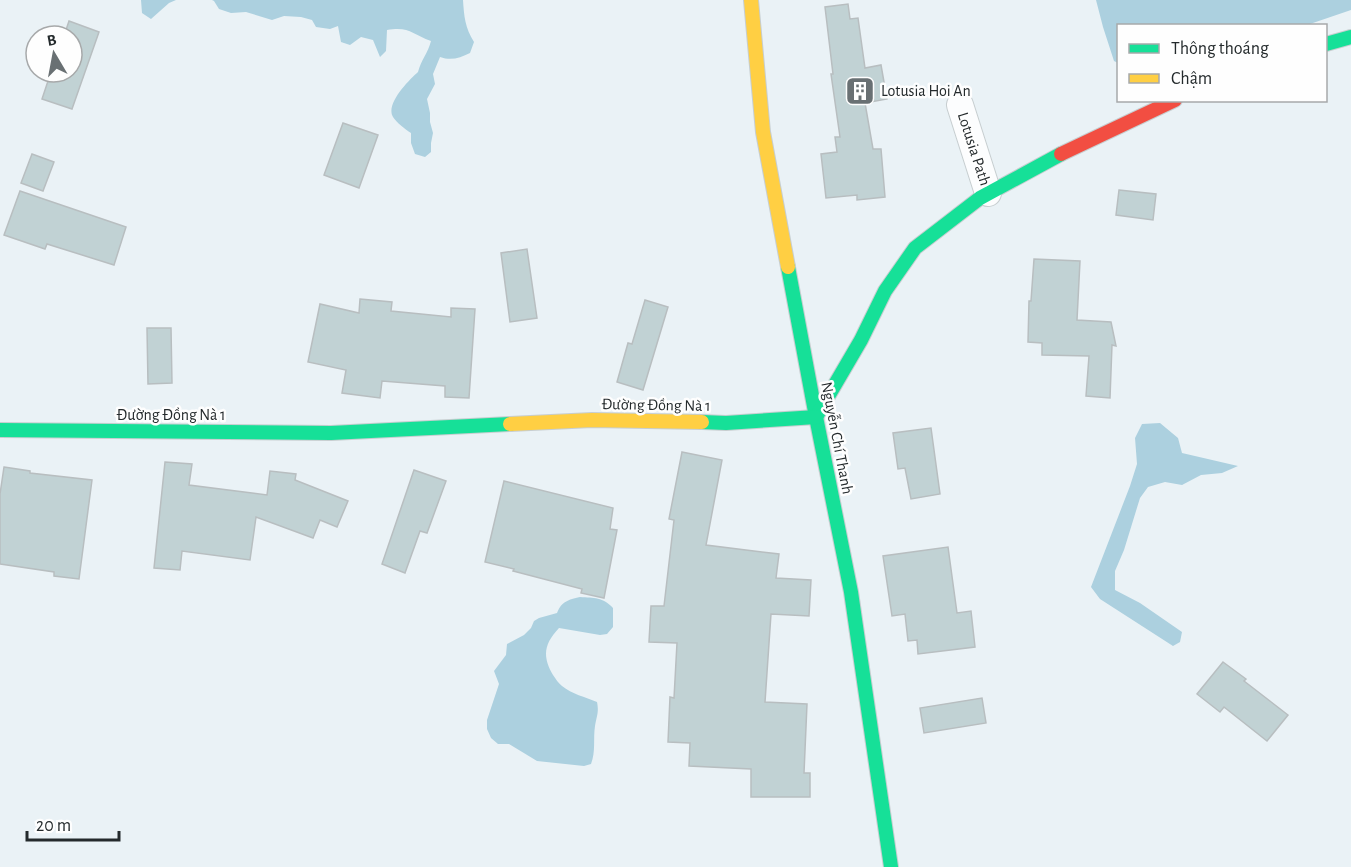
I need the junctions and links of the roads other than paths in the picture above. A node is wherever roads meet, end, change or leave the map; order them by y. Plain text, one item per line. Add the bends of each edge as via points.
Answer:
1 (751, 0) edge
2 (1351, 37) edge
3 (1327, 44) edge
4 (1171, 102) edge
5 (960, 105) dead end
6 (988, 193) junction
7 (816, 417) junction
8 (0, 430) edge
9 (891, 867) edge

1 - 7 street, Nguyễn Chí Thanh via 763,132
2 - 3 street
4 - 6 street
5 - 6 street, Lotusia Path
6 - 7 street via 915,248 885,291
7 - 8 street, Đường Đồng Nà 1 via 726,423 592,420 331,433
7 - 9 street, Nguyễn Chí Thanh via 851,592

